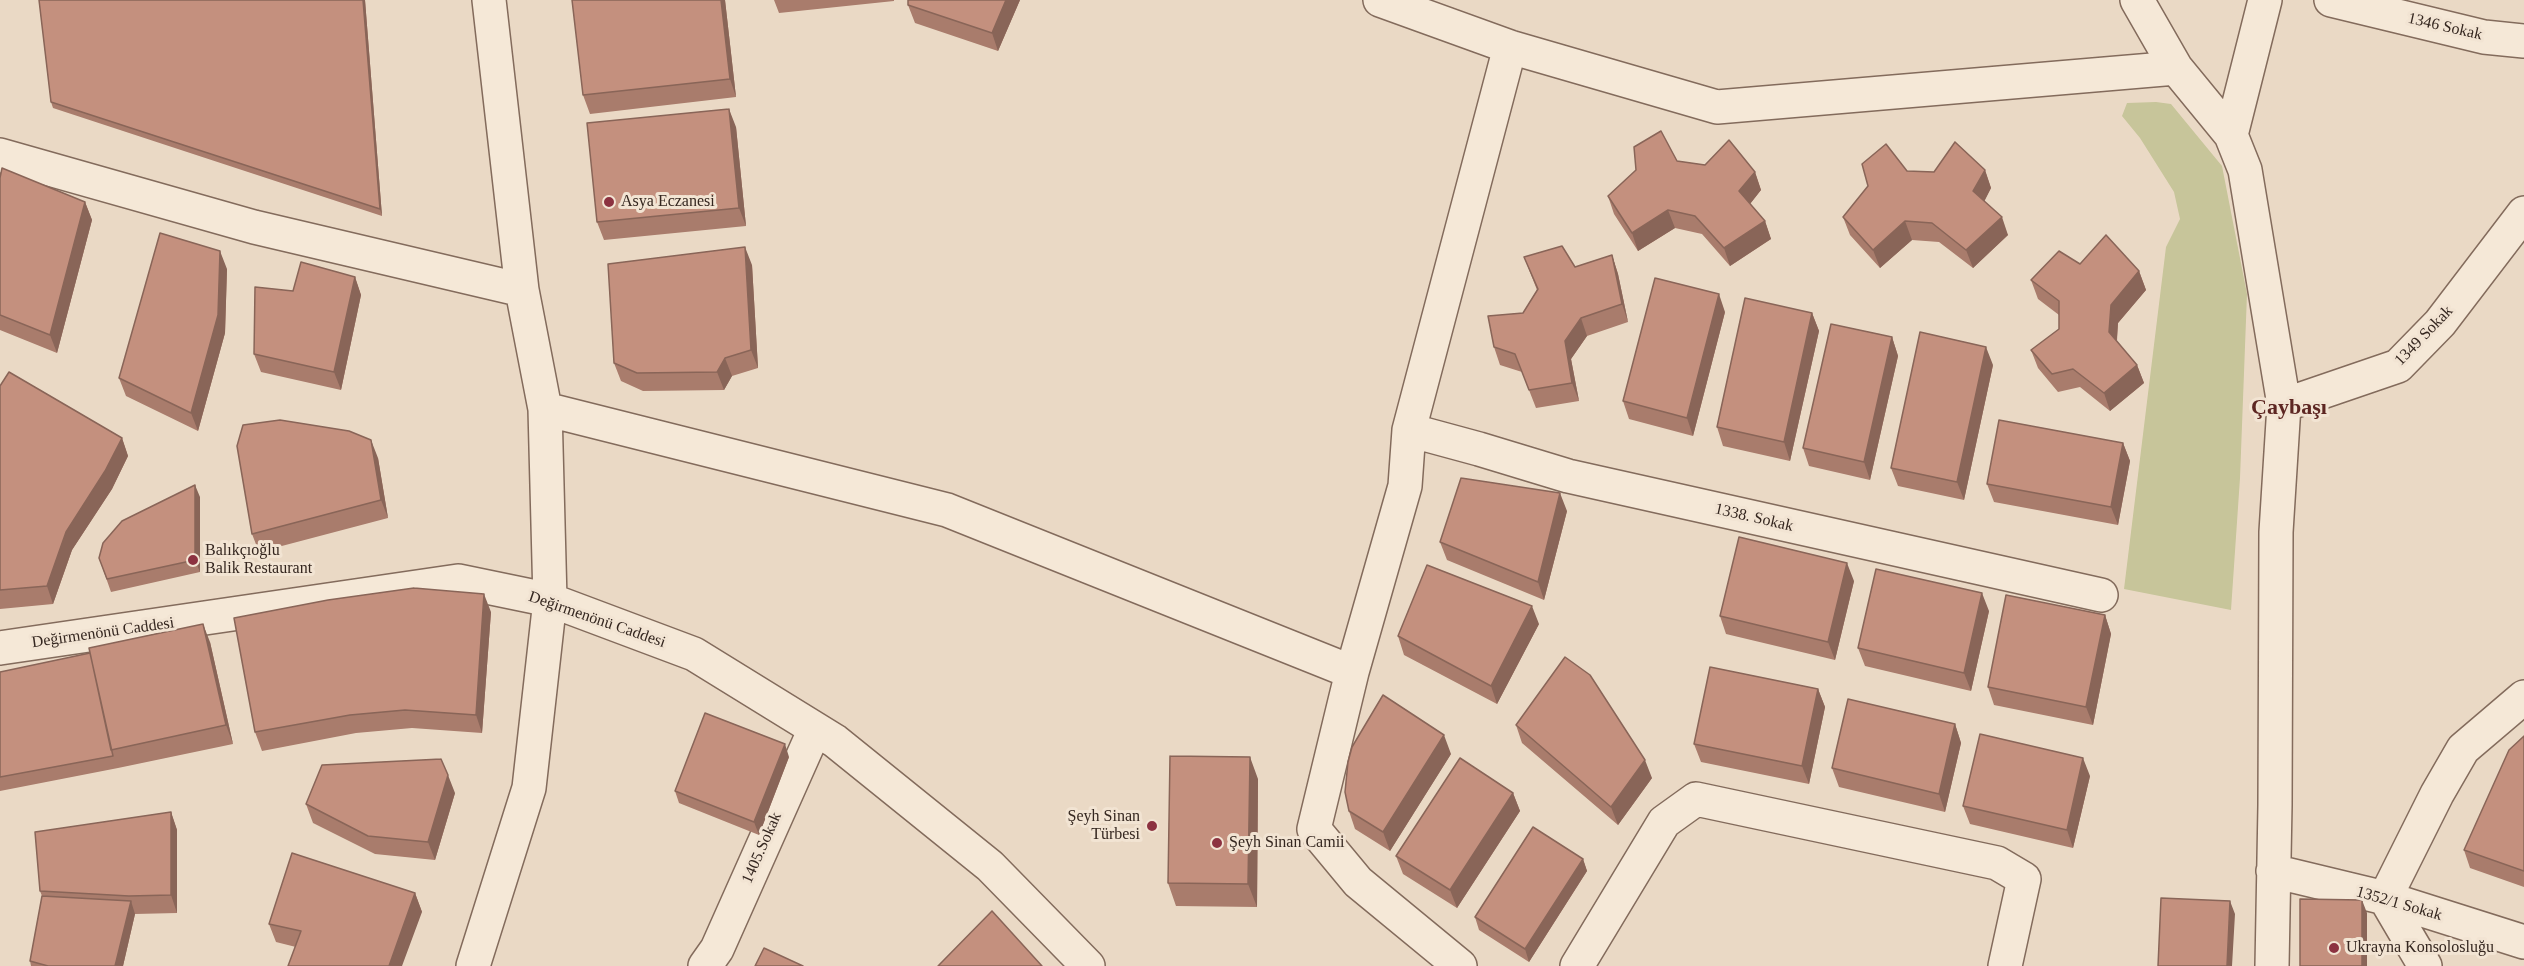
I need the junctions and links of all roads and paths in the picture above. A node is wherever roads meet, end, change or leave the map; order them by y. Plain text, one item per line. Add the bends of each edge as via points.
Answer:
1 (489, 0) edge
2 (1380, 0) edge
3 (2137, 0) edge
4 (2265, 0) edge
5 (2331, 0) edge
6 (2524, 42) edge
7 (1510, 47) junction
8 (2176, 68) junction
9 (2231, 135) junction
10 (0, 155) edge
11 (2524, 213) edge
12 (522, 290) junction
13 (2284, 405) junction
14 (545, 409) junction
15 (1409, 430) junction
16 (2101, 595) dead end
17 (550, 600) junction
18 (0, 648) edge
19 (1352, 672) junction
20 (2524, 697) edge
21 (815, 729) junction
22 (2273, 871) junction
23 (2385, 898) junction
24 (2524, 942) edge
25 (473, 966) edge
26 (705, 966) edge
27 (1088, 966) edge
28 (1461, 966) edge
29 (1577, 966) edge
30 (2005, 966) edge
31 (2272, 966) edge
32 (2425, 966) edge

1 - 12 street
2 - 7 street
3 - 8 street
4 - 9 street
5 - 6 street, 1346 Sokak via 2484,37
7 - 8 street via 1717,107
7 - 15 street
8 - 9 street
9 - 13 street via 2245,170
10 - 12 street via 254,227
11 - 13 street, 1349 Sokak via 2440,323 2398,366
12 - 14 street
13 - 22 street via 2276,532
14 - 17 street
14 - 19 street via 946,510
15 - 16 street, 1338. Sokak via 1568,476
15 - 19 street via 1405,486
17 - 18 street, Değirmenönü Caddesi via 458,581
17 - 21 street, Değirmenönü Caddesi via 694,654
17 - 25 street via 529,788
19 - 28 street via 1314,829 1358,882
20 - 23 street via 2463,749
21 - 26 street, 1405.Sokak via 717,950
21 - 27 street, Değirmenönü Caddesi via 990,866
22 - 23 street, 1352/1 Sokak
22 - 31 street
23 - 24 street, 1352/1 Sokak
23 - 32 street
29 - 30 street via 1664,822 1696,799 1997,863 2024,879

